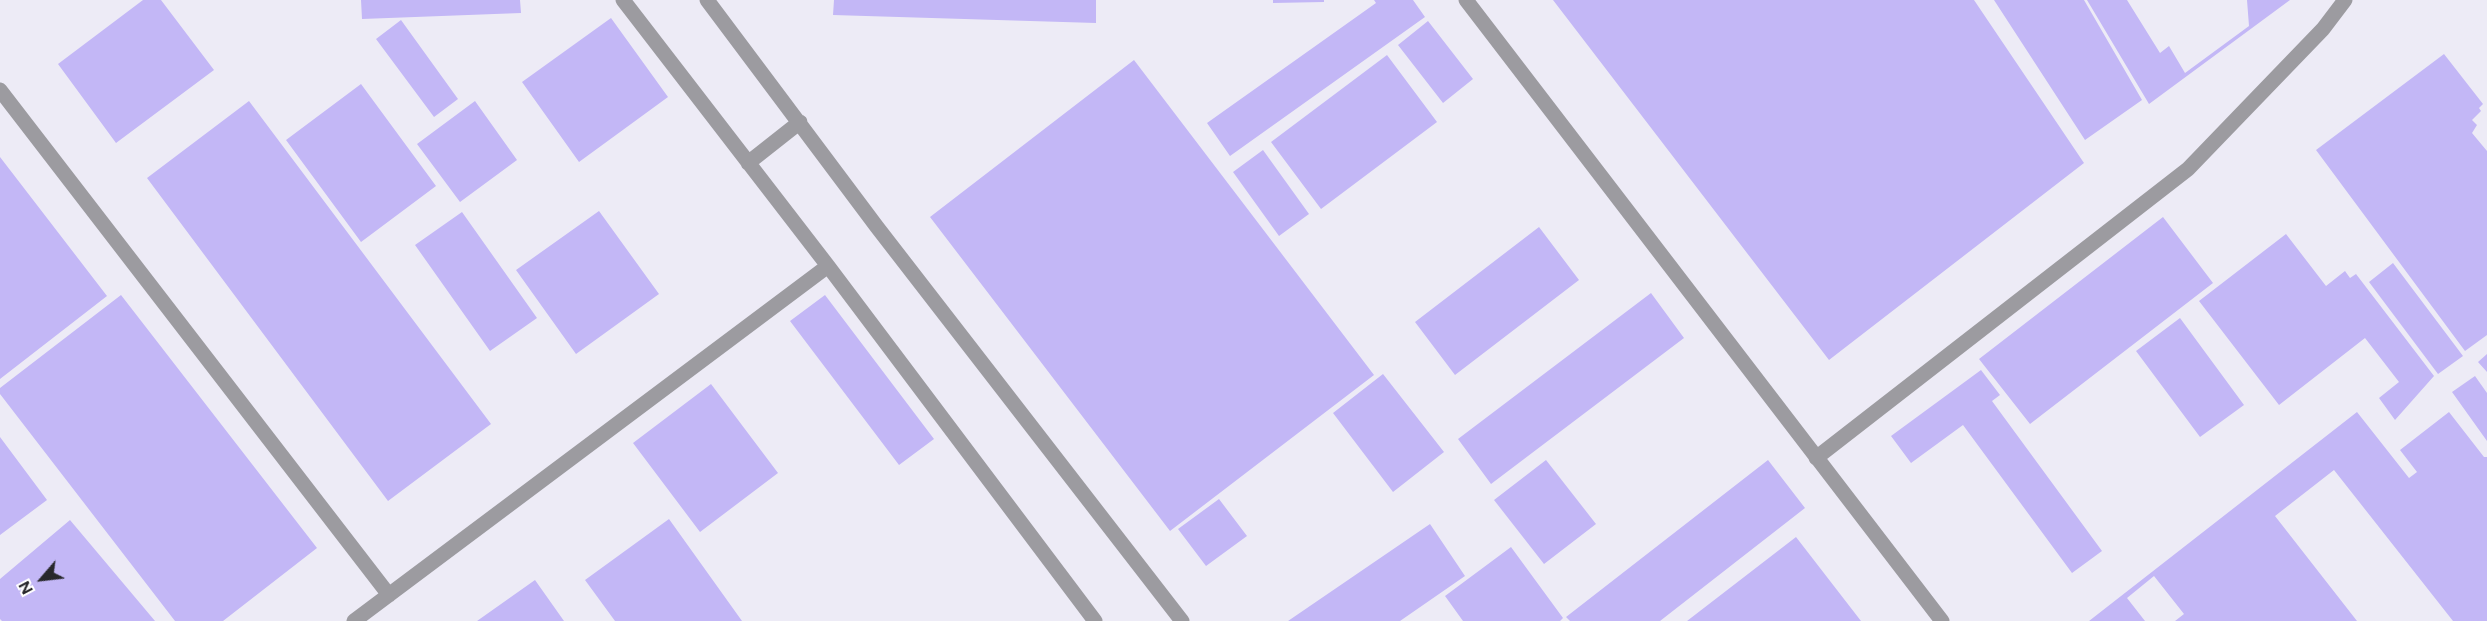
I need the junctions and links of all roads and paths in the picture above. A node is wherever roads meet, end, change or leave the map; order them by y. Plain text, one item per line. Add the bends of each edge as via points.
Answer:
1 (623, 0) edge
2 (707, 0) edge
3 (1466, 0) edge
4 (2345, 0) edge
5 (0, 90) edge
6 (800, 122) junction
7 (748, 163) junction
8 (828, 266) junction
9 (1816, 458) junction
10 (389, 595) junction
11 (354, 621) edge
12 (1095, 621) edge
13 (1182, 621) edge
14 (1942, 621) edge

1 - 7 street
2 - 6 street
3 - 9 street
4 - 9 street via 2188,169
5 - 10 street
6 - 7 street
6 - 13 street
7 - 8 street
8 - 10 street
8 - 12 street
9 - 14 street
10 - 11 street

